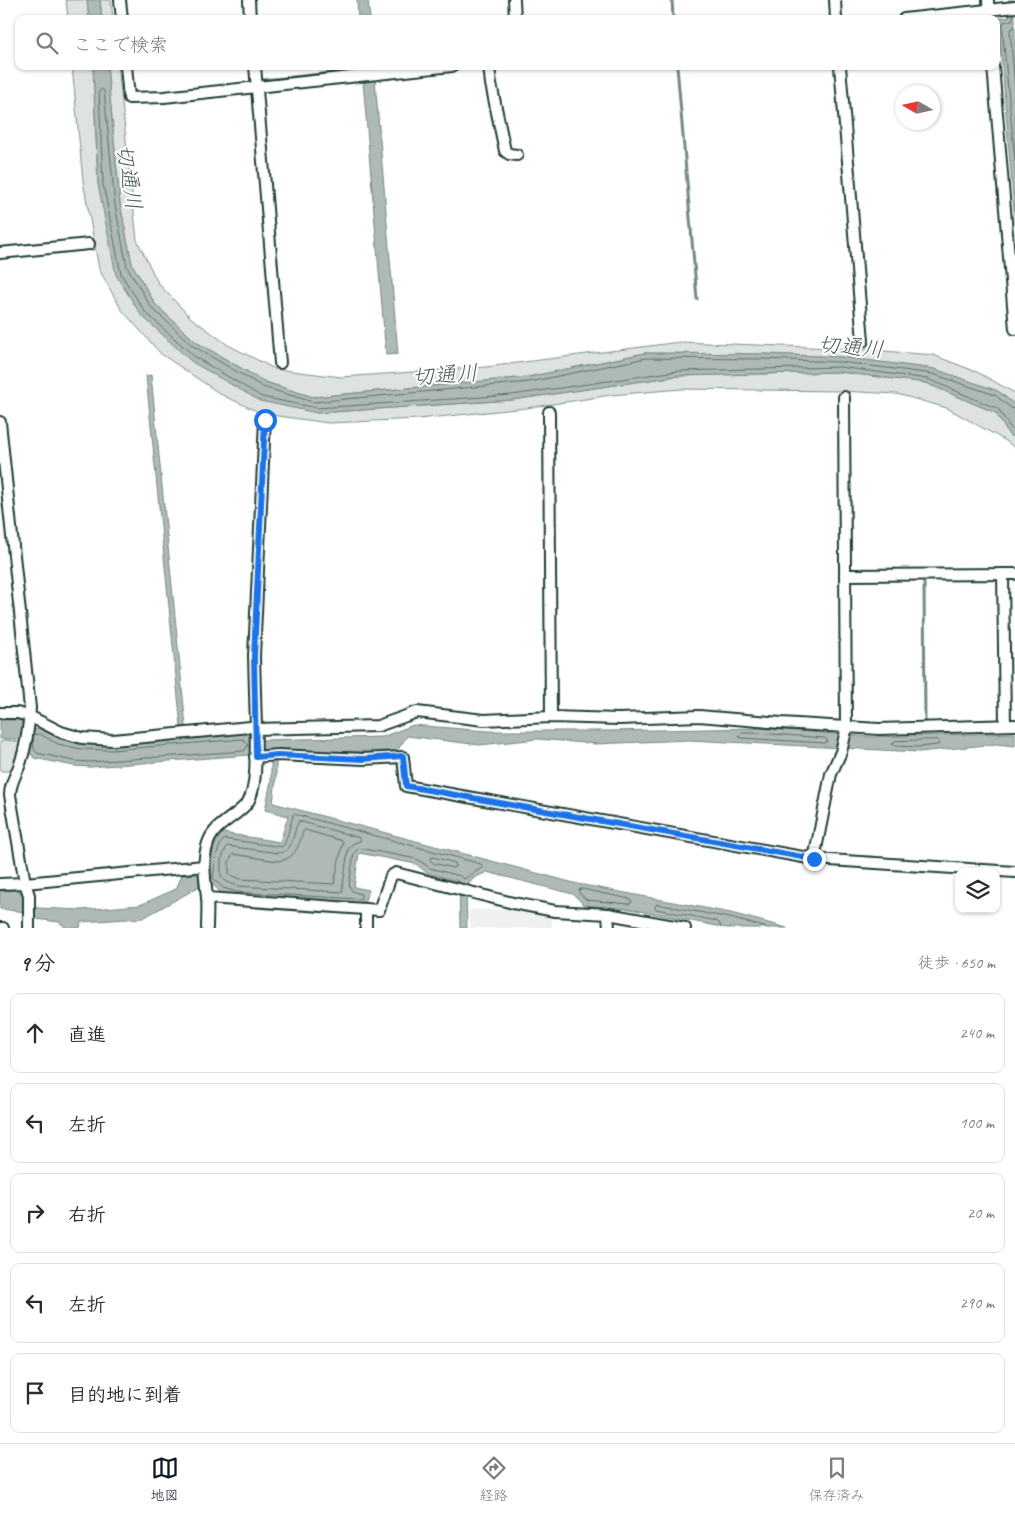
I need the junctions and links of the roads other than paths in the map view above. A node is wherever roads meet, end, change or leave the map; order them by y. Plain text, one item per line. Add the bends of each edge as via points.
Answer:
1 (120, 0) edge
2 (249, 0) edge
3 (514, 0) edge
4 (835, 0) edge
5 (1011, 7) edge
6 (988, 9) edge
7 (122, 15) edge
8 (250, 15) edge
9 (515, 15) edge
10 (836, 15) edge
11 (938, 15) edge
12 (126, 70) edge
13 (255, 70) edge
14 (417, 70) edge
15 (489, 70) edge
16 (840, 70) edge
17 (993, 70) edge
18 (257, 88) junction
19 (517, 155) dead end
20 (89, 244) dead end
21 (0, 253) edge
22 (1015, 329) edge
23 (863, 341) dead end
24 (280, 362) dead end
25 (844, 397) dead end
26 (549, 412) dead end
27 (265, 420) dead end
28 (0, 422) edge
29 (1003, 574) junction
30 (1015, 574) edge
31 (845, 576) junction
32 (0, 713) edge
33 (29, 716) junction
34 (552, 717) junction
35 (1010, 724) edge
36 (846, 729) junction
37 (256, 734) junction
38 (255, 754) junction
39 (814, 859) junction
40 (204, 868) junction
41 (1015, 872) edge
42 (25, 883) junction
43 (0, 884) edge
44 (207, 898) junction
45 (366, 909) junction
46 (608, 914) junction
47 (29, 928) edge
48 (207, 928) edge
49 (366, 928) edge
50 (609, 928) edge
51 (685, 928) edge

1 - 7 street
2 - 8 street
3 - 9 street
4 - 10 street
5 - 6 street
6 - 11 street
12 - 18 street via 129,98
13 - 18 street
14 - 18 street
15 - 19 street via 505,151
16 - 23 street
17 - 22 street
18 - 24 street
20 - 21 street
25 - 31 street
26 - 34 street
27 - 37 street via 254,656
28 - 33 street
29 - 30 street
29 - 31 street
29 - 35 street
31 - 36 street
32 - 33 street
33 - 37 street via 61,732 82,738 113,740 250,727
33 - 42 street via 20,763 10,784
34 - 36 street via 698,716
34 - 37 street via 484,720 417,712 378,726
35 - 36 street
36 - 39 street via 841,752 831,774
37 - 38 street
38 - 39 street via 363,759 403,756 406,786
38 - 40 street via 252,792 247,803 208,841
39 - 41 street
40 - 42 street
40 - 44 street
42 - 43 street
42 - 47 street via 29,895
44 - 45 street
44 - 48 street
45 - 46 street via 380,910 391,876 396,873 513,903 555,911
45 - 49 street
46 - 50 street
46 - 51 street

